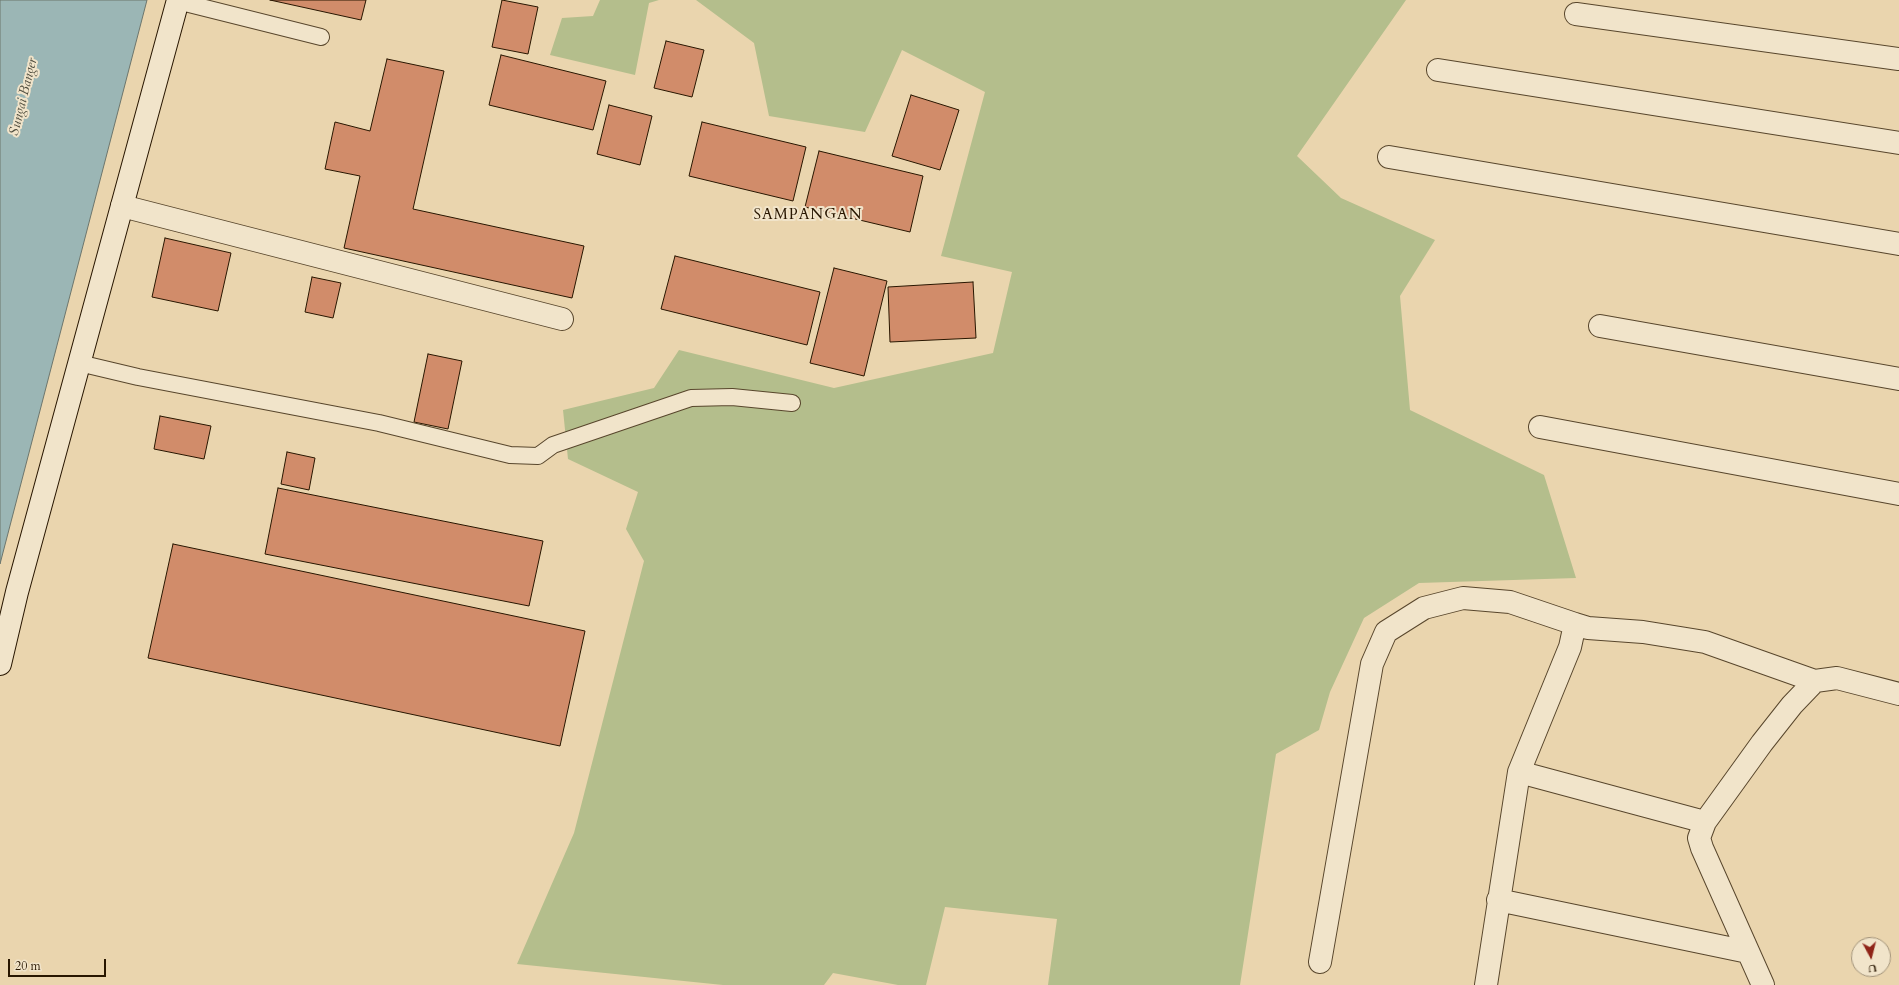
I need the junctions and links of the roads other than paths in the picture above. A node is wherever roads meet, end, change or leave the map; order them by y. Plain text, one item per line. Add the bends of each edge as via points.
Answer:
1 (178, 0) edge
2 (1576, 14) dead end
3 (321, 36) dead end
4 (1899, 59) edge
5 (1438, 70) dead end
6 (1899, 143) edge
7 (1389, 157) dead end
8 (122, 206) junction
9 (1899, 244) edge
10 (562, 319) dead end
11 (1600, 326) dead end
12 (79, 363) junction
13 (1899, 379) edge
14 (792, 403) dead end
15 (1540, 427) dead end
16 (1899, 494) edge
17 (1575, 624) junction
18 (0, 664) edge
19 (1815, 681) junction
20 (1899, 694) edge
21 (1519, 772) junction
22 (1705, 822) junction
23 (1498, 900) junction
24 (1748, 952) junction
25 (1320, 962) dead end
26 (1486, 985) edge
27 (1763, 985) edge

1 - 3 lane
1 - 8 street
2 - 4 street
5 - 6 street
7 - 9 street
8 - 10 street
8 - 12 street
11 - 13 street
12 - 14 lane via 138,377 379,423 510,455 538,456 553,445 691,398 732,397
12 - 18 street
15 - 16 street
17 - 19 street via 1588,628 1643,632 1705,642
17 - 21 street via 1570,647
17 - 25 street via 1510,602 1463,598 1424,608 1386,632 1372,664
19 - 20 street via 1837,678
19 - 22 street via 1762,743
21 - 22 street
21 - 23 street
22 - 24 street via 1699,838 1702,848
23 - 24 street
23 - 26 street
24 - 27 street

